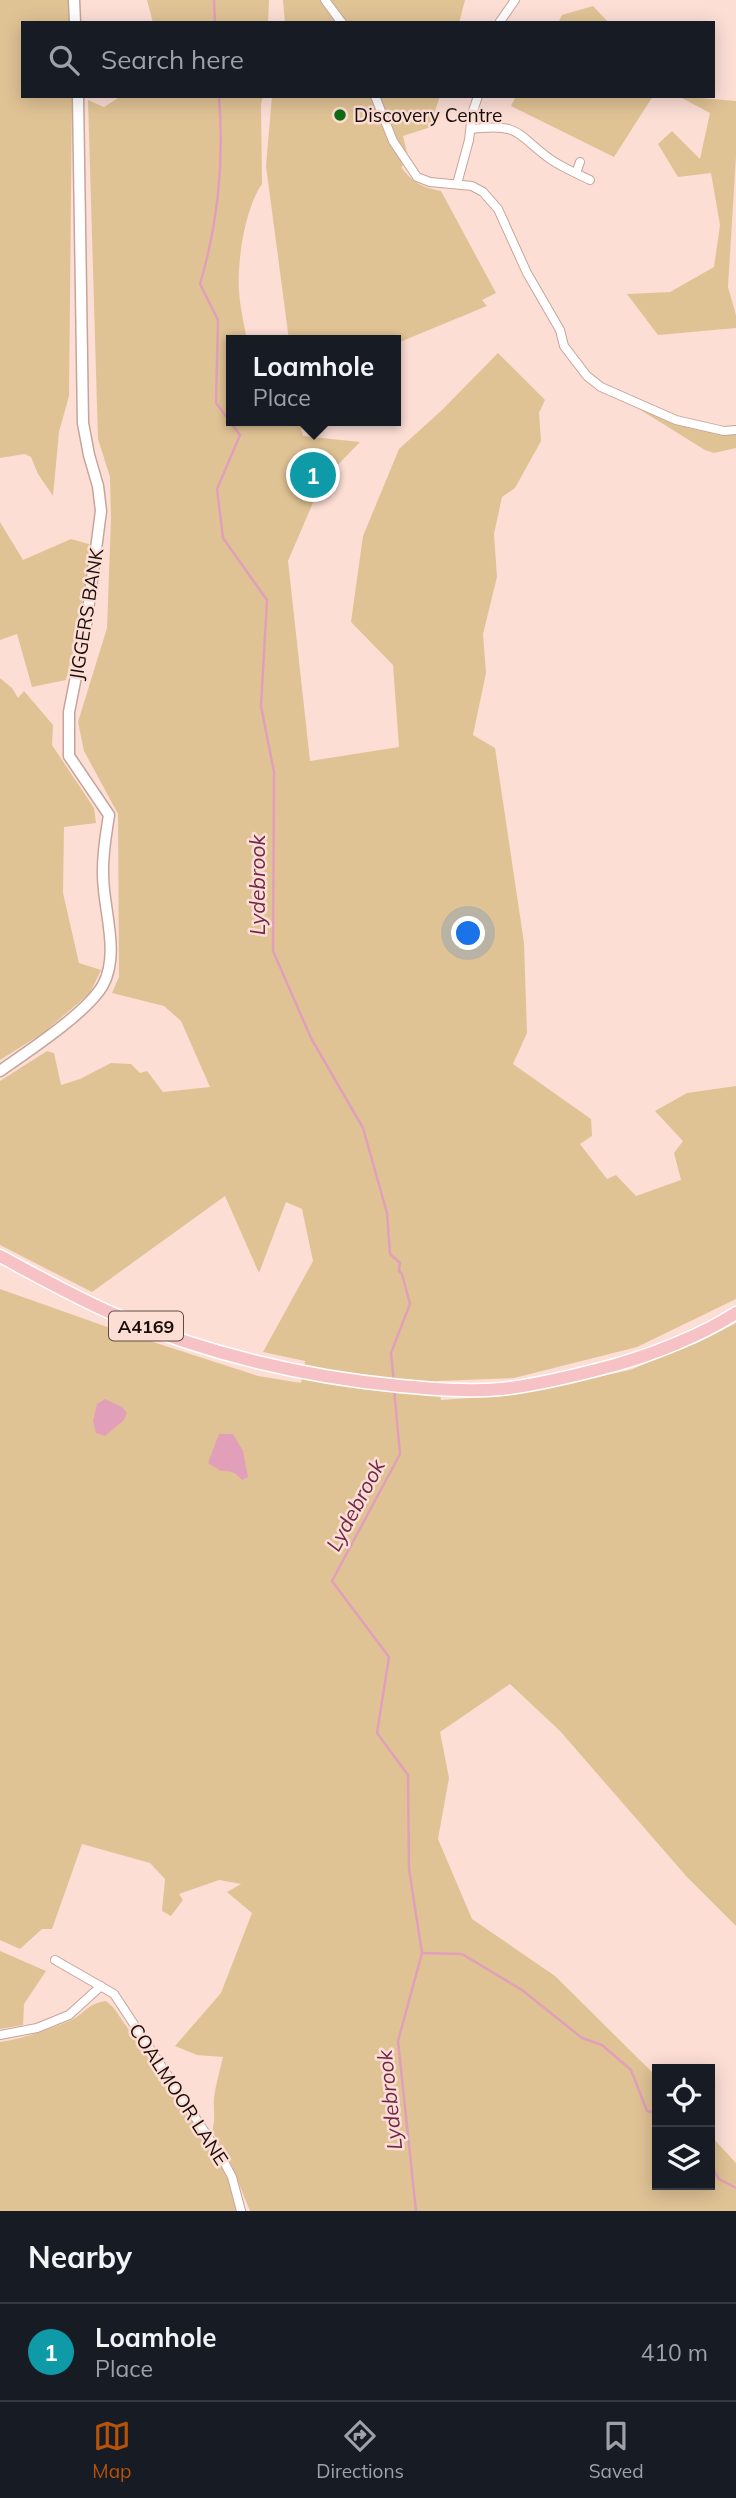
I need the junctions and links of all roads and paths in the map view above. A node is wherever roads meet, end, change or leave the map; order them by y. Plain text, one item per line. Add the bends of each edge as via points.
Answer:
1 (74, 0) edge
2 (325, 0) edge
3 (515, 0) edge
4 (75, 21) edge
5 (341, 21) edge
6 (500, 21) edge
7 (78, 98) edge
8 (376, 98) edge
9 (477, 98) edge
10 (471, 130) junction
11 (580, 162) dead end
12 (576, 173) junction
13 (590, 180) dead end
14 (457, 184) junction
15 (736, 430) edge
16 (0, 1071) edge
17 (0, 1256) edge
18 (736, 1313) edge
19 (55, 1960) dead end
20 (101, 1986) junction
21 (0, 2035) edge
22 (241, 2211) edge

1 - 4 street
2 - 5 street
3 - 6 street
7 - 16 street, JIGGERS BANK via 83,423 100,511 86,625 69,712 69,756 109,816 103,889 110,968 92,1000
8 - 14 street via 412,172 423,180
9 - 10 street
10 - 12 street via 515,130
10 - 14 street
11 - 12 street
12 - 13 street
14 - 15 street via 483,192 498,209 564,346 601,387 676,420
17 - 18 main road, A4169 via 119,1317 234,1355 363,1382 441,1389 500,1389 598,1370 674,1343
19 - 20 street, COALMOOR LANE
20 - 21 street via 69,2015 37,2028
20 - 22 street, COALMOOR LANE via 114,1994 222,2158

